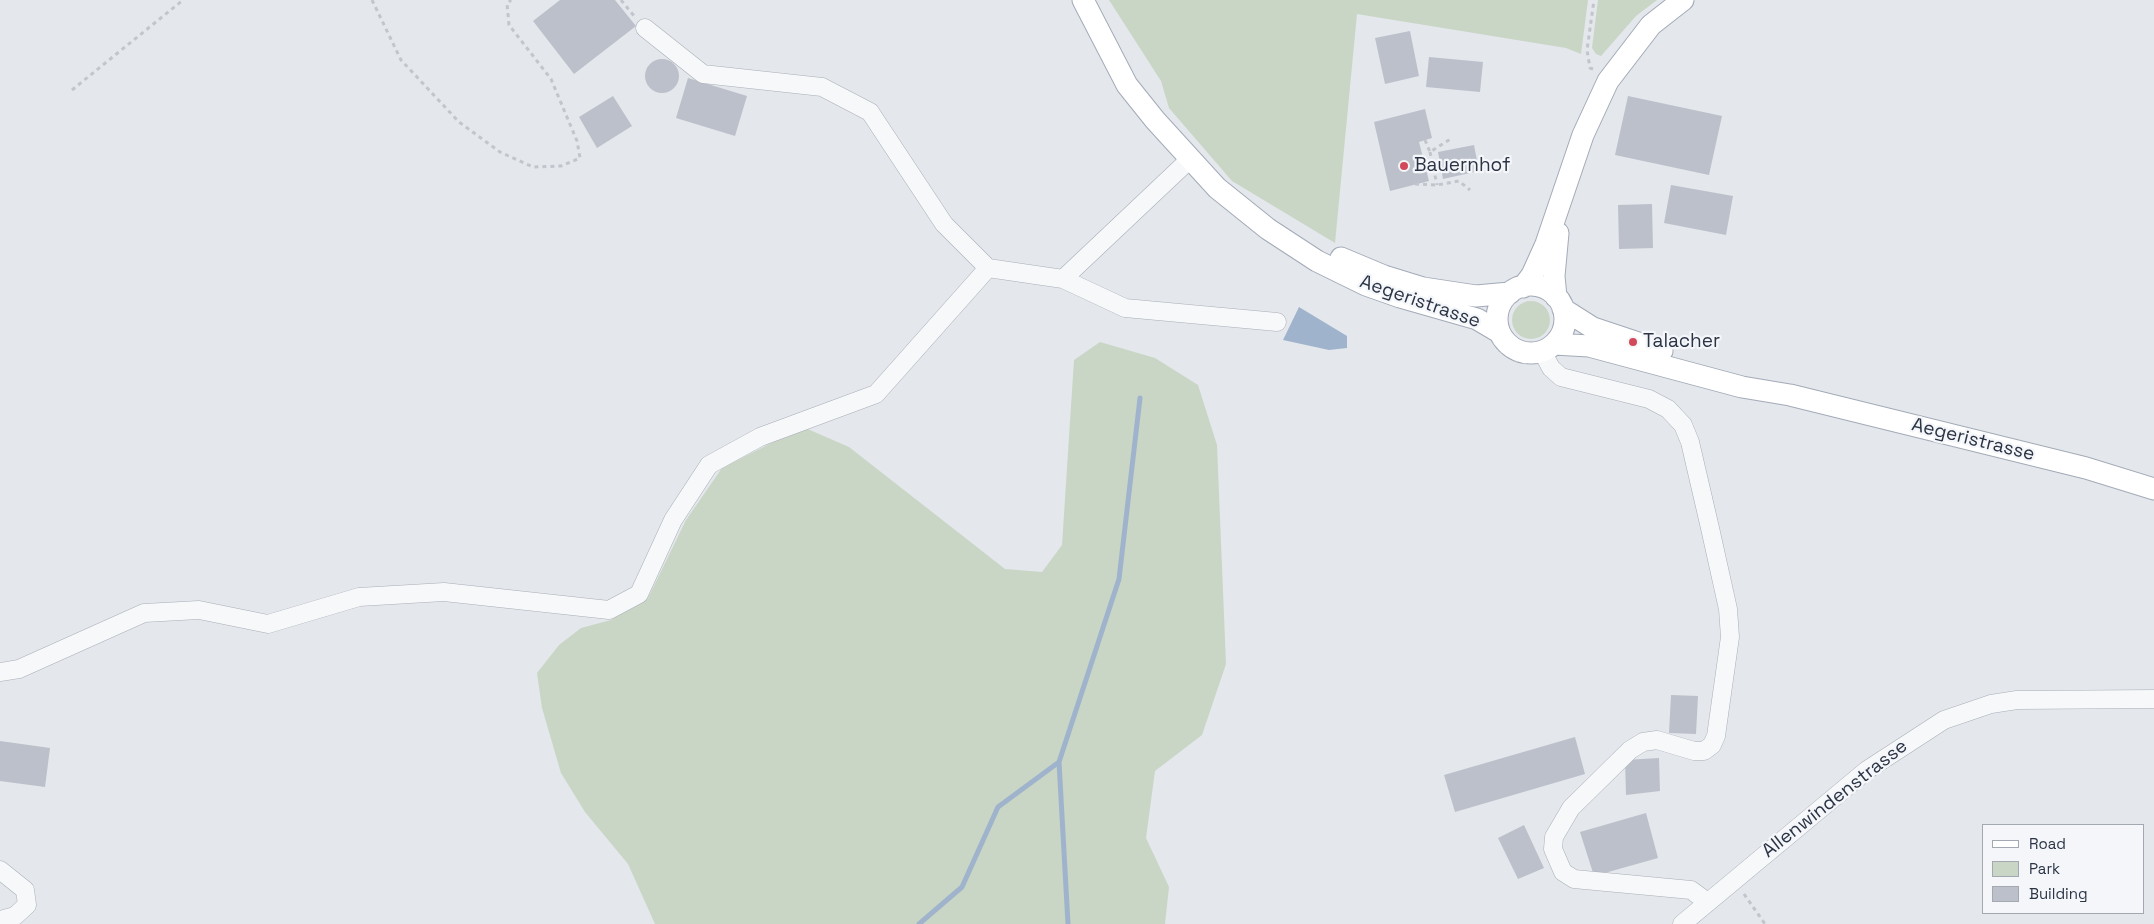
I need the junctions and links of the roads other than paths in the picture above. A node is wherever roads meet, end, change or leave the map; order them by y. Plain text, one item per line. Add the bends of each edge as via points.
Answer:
1 (1083, 0) edge
2 (1683, 0) edge
3 (645, 28) dead end
4 (1189, 160) junction
5 (1217, 188) junction
6 (1562, 198) junction
7 (988, 268) junction
8 (1063, 279) junction
9 (1516, 290) junction
10 (1559, 303) junction
11 (1277, 322) dead end
12 (1500, 332) junction
13 (1548, 348) junction
14 (1790, 395) junction
15 (2154, 489) edge
16 (0, 672) edge
17 (2154, 699) edge
18 (0, 870) edge
19 (1706, 901) junction
20 (0, 920) edge
21 (1682, 924) edge

1 - 4 main road, Aegeristrasse via 1128,85
2 - 6 main road, Aegeristrasse via 1651,25 1613,75 1583,135
3 - 7 street via 703,74 822,87 870,112 944,224
4 - 5 main road, Aegeristrasse
4 - 8 street
5 - 9 main road, Aegeristrasse via 1304,241 1384,276 1476,296
5 - 12 main road, Aegeristrasse via 1268,229 1335,270 1400,297 1477,319
6 - 9 main road, Aegeristrasse via 1541,256 1532,274
6 - 10 main road, Aegeristrasse via 1555,259
7 - 8 street
7 - 16 street via 876,394 760,437 709,465 673,520 639,594 609,610 444,592 360,597 268,624 199,610 144,613 19,669
8 - 11 street via 1125,308
9 - 10 main road, Aegeristrasse via 1537,286
9 - 12 main road, Aegeristrasse via 1504,298 1498,313
10 - 13 main road, Aegeristrasse via 1564,328
10 - 14 main road, Aegeristrasse via 1592,328 1747,377
12 - 13 main road, Aegeristrasse via 1505,341 1517,350 1532,353
13 - 14 main road, Aegeristrasse via 1589,346 1742,387
13 - 19 street via 1551,368 1561,377 1649,399 1668,409 1683,425 1690,442 1726,600 1730,637 1712,745 1694,751 1657,740 1644,742 1630,750 1571,808 1554,837 1553,850 1563,872 1574,879 1691,890
14 - 15 main road, Aegeristrasse via 2086,468
17 - 19 street, Allenwindenstrasse via 2017,700 1991,704 1944,720 1867,770
18 - 20 street via 25,890 27,905 15,916
19 - 21 street, Allenwindenstrasse

